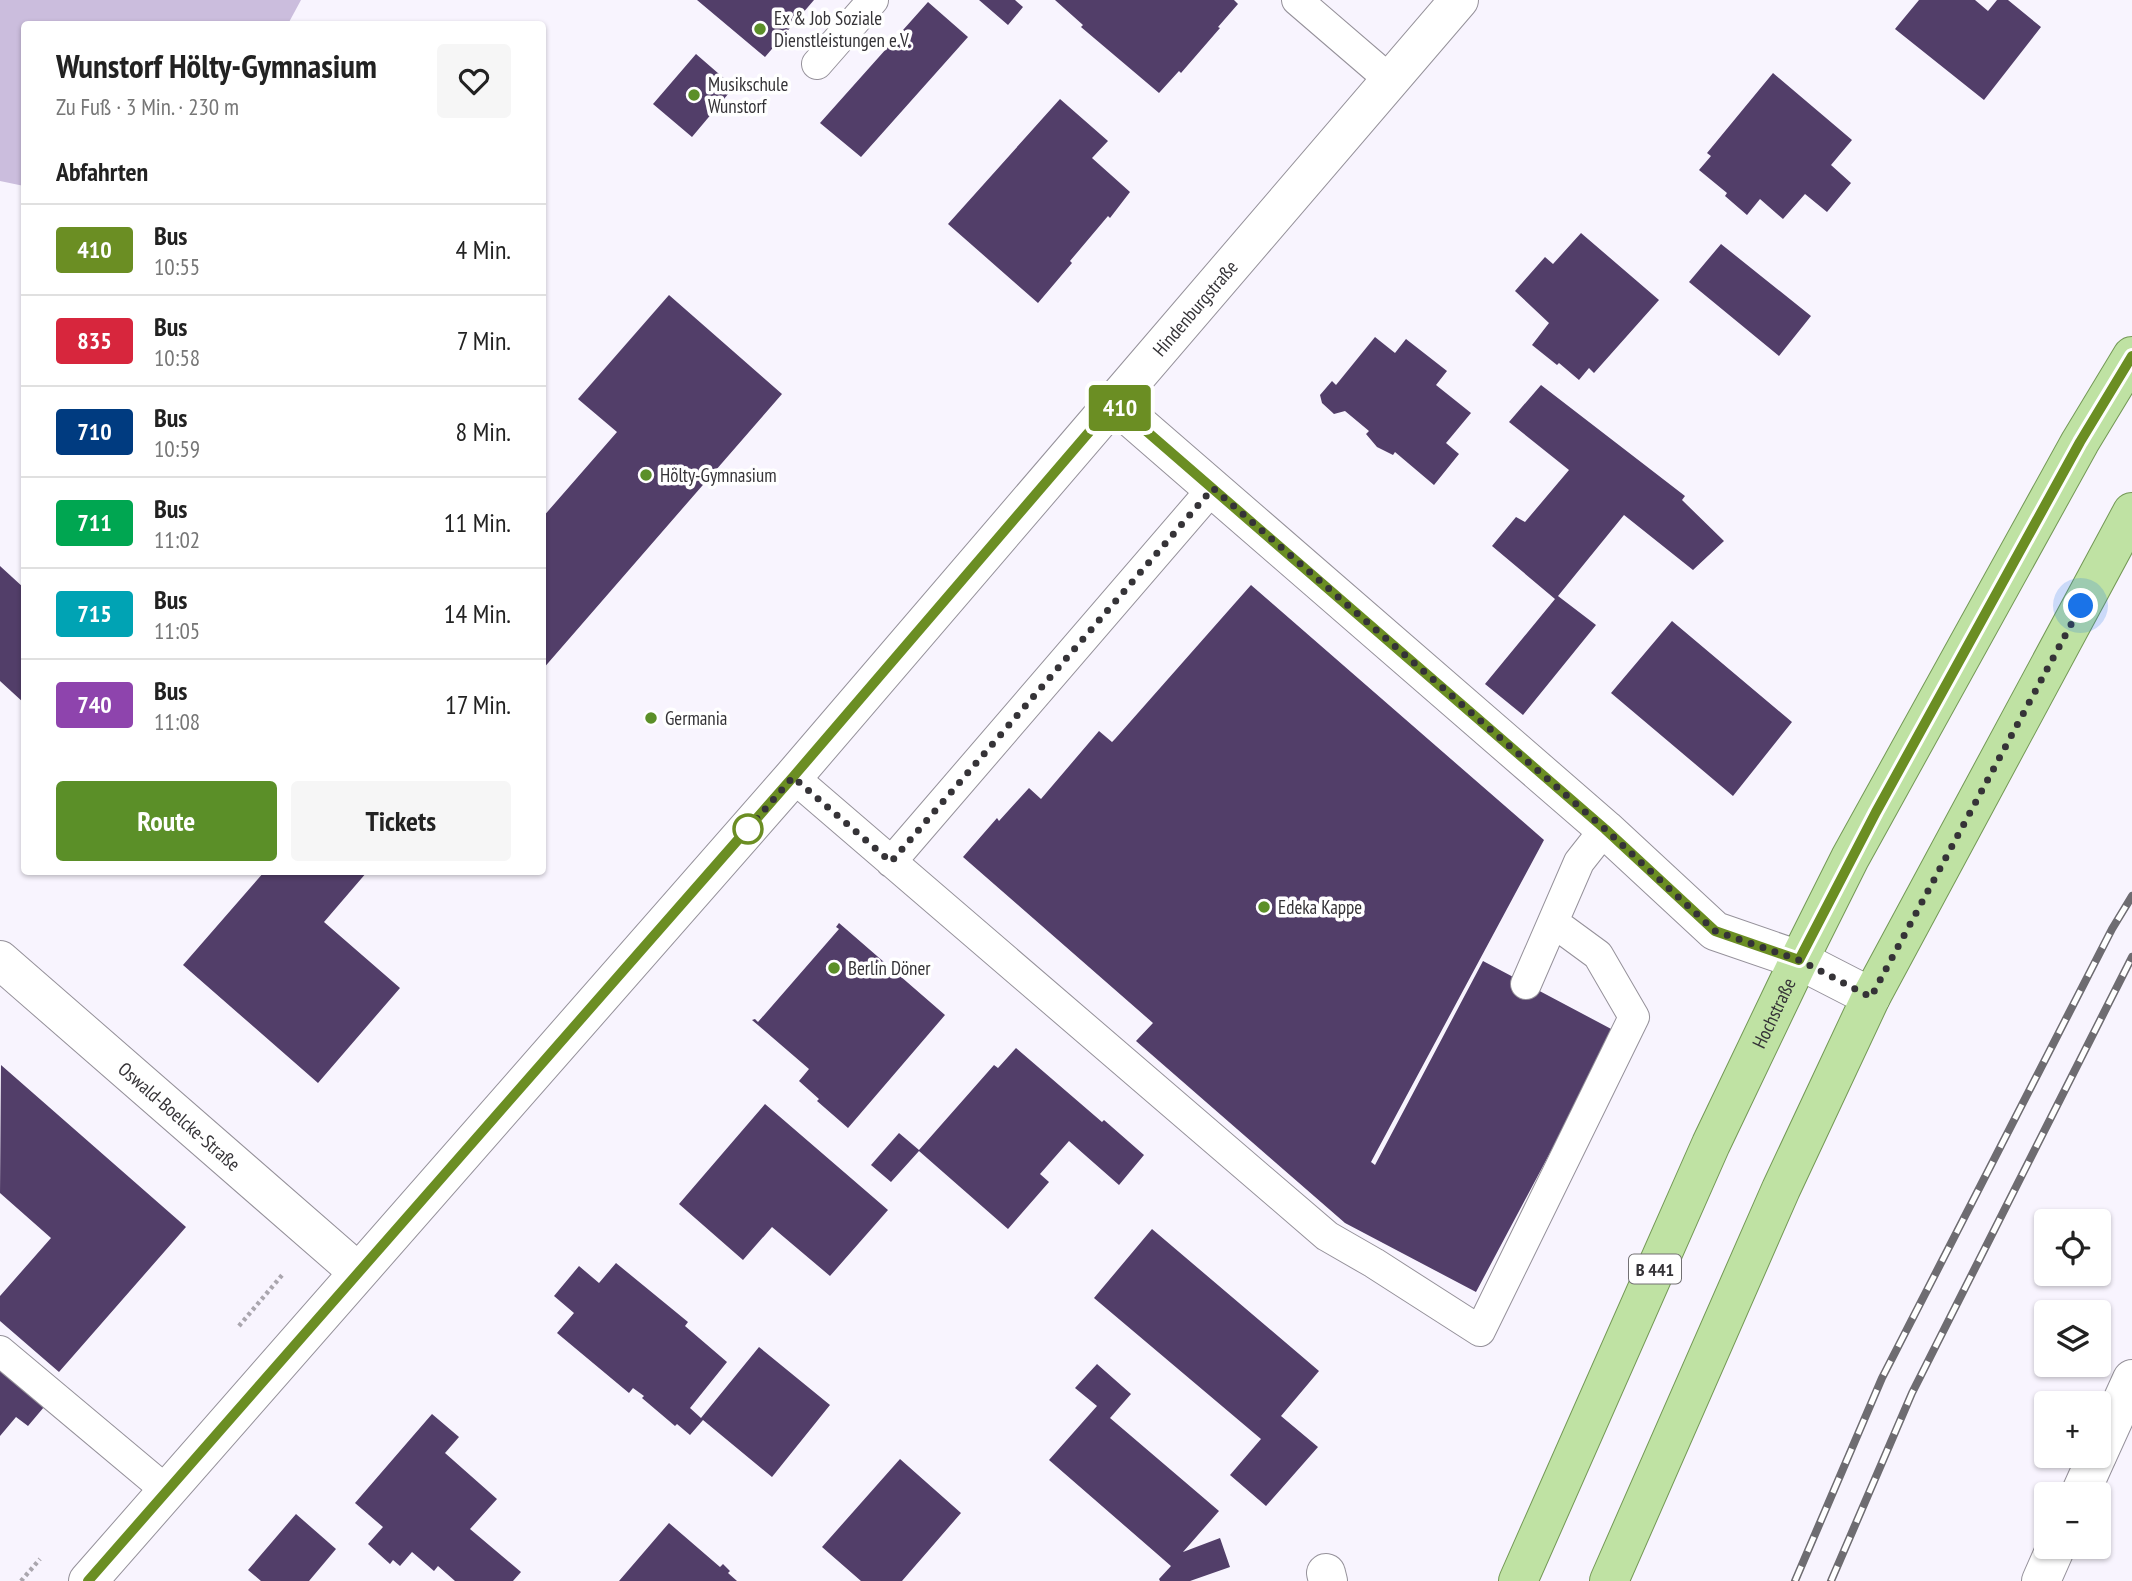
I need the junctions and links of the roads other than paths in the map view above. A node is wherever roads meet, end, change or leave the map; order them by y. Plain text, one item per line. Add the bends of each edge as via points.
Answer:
1 (873, 0) edge
2 (1297, 0) edge
3 (1459, 0) edge
4 (817, 64) dead end
5 (1390, 80) junction
6 (2132, 356) edge
7 (1114, 403) junction
8 (1213, 488) junction
9 (2132, 512) edge
10 (793, 777) junction
11 (1605, 829) junction
12 (891, 862) junction
13 (1553, 922) junction
14 (0, 960) edge
15 (1799, 960) junction
16 (1526, 984) dead end
17 (1871, 997) junction
18 (358, 1272) junction
19 (0, 1352) edge
20 (2132, 1379) edge
21 (2111, 1426) edge
22 (167, 1491) junction
23 (2051, 1559) edge
24 (88, 1581) edge
25 (1518, 1581) edge
26 (1609, 1581) edge
27 (2041, 1581) edge

1 - 4 lane
2 - 5 lane
3 - 5 street, Hindenburgstraße
5 - 7 street, Hindenburgstraße
6 - 15 main road, Hochstraße / B 441 via 1850,858
7 - 8 street
7 - 10 street, Hindenburgstraße
8 - 11 street
8 - 12 lane
9 - 17 main road
10 - 12 lane
10 - 18 street, Hindenburgstraße
11 - 13 lane via 1579,862
11 - 15 street via 1715,931
12 - 13 lane via 1327,1236 1380,1253 1480,1331 1634,1017 1598,955
13 - 16 lane
14 - 18 street, Oswald-Boelcke-Straße
15 - 17 street
15 - 25 main road, Hochstraße / B 441 via 1711,1144
17 - 26 main road via 1781,1189
18 - 22 street, Hindenburgstraße
19 - 22 lane
20 - 21 street
22 - 24 street, Hindenburgstraße
23 - 27 street

